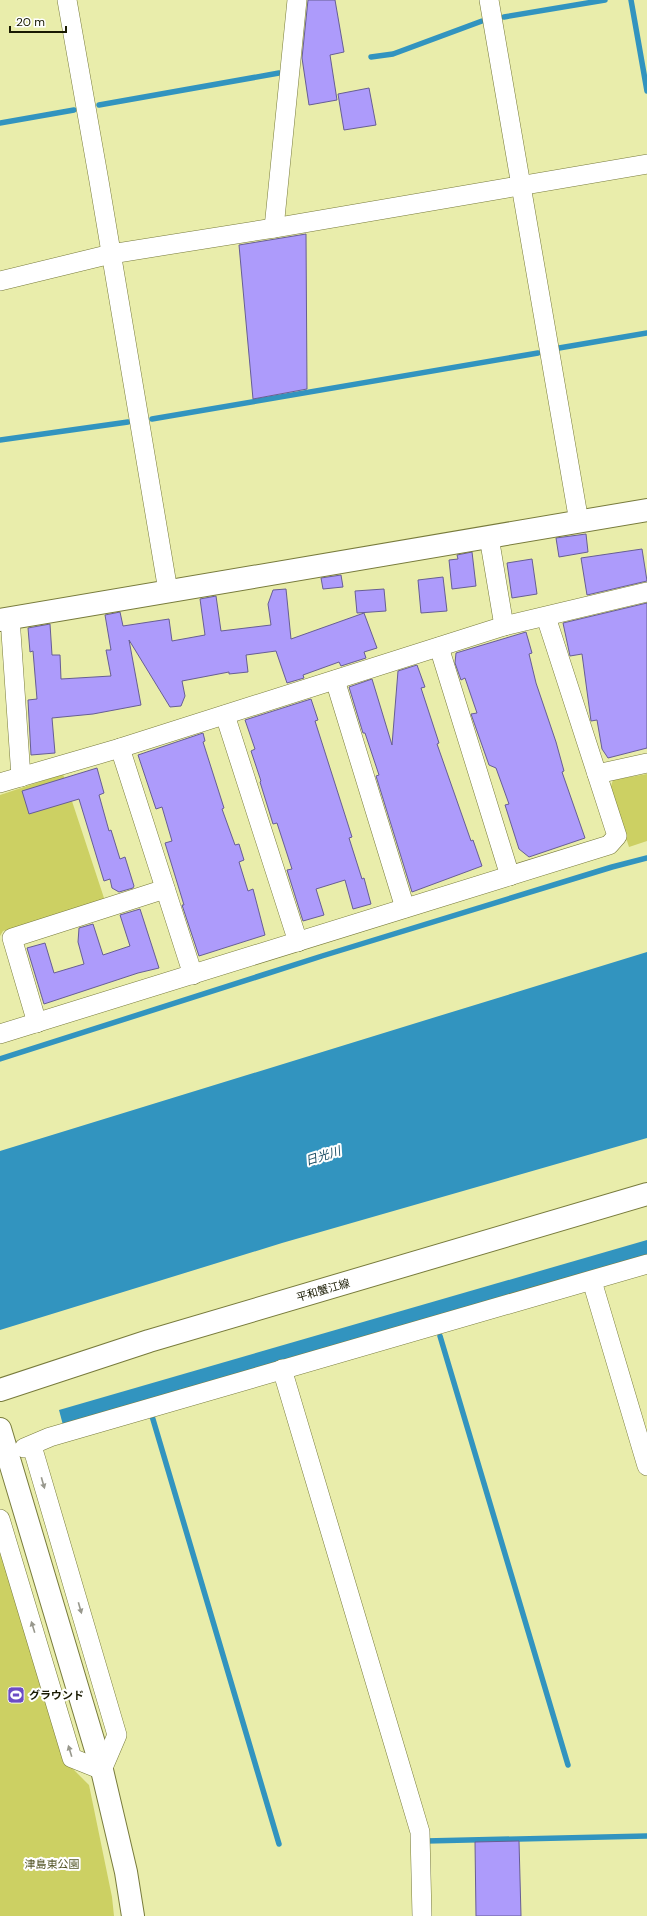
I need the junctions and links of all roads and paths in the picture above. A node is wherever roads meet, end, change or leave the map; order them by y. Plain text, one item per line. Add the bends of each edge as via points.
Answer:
1 (67, 0) edge
2 (297, 0) edge
3 (489, 0) edge
4 (647, 164) edge
5 (521, 186) junction
6 (274, 228) junction
7 (111, 254) junction
8 (0, 281) edge
9 (647, 510) edge
10 (579, 522) junction
11 (489, 537) junction
12 (168, 592) junction
13 (647, 592) edge
14 (546, 617) junction
15 (5, 619) edge
16 (504, 626) junction
17 (439, 646) junction
18 (335, 680) junction
19 (225, 714) junction
20 (120, 748) junction
21 (647, 763) edge
22 (597, 774) junction
23 (21, 777) junction
24 (0, 783) edge
25 (510, 876) junction
26 (166, 889) junction
27 (405, 908) junction
28 (298, 942) junction
29 (192, 975) junction
30 (37, 1023) junction
31 (0, 1034) edge
32 (647, 1194) edge
33 (647, 1264) edge
34 (592, 1281) junction
35 (282, 1369) junction
36 (0, 1390) edge
37 (0, 1429) edge
38 (647, 1466) edge
39 (0, 1519) edge
40 (102, 1770) junction
41 (133, 1916) edge
42 (422, 1916) edge

1 - 7 street
2 - 6 street
3 - 5 street
4 - 5 street
5 - 6 street
5 - 10 street
6 - 7 street
7 - 8 street
7 - 12 street
9 - 10 street
10 - 11 street
11 - 12 street
11 - 16 street
12 - 15 street
13 - 14 street
14 - 16 street
14 - 22 street
15 - 23 street
16 - 17 street
17 - 18 street
17 - 25 street
18 - 19 street
18 - 27 street
19 - 20 street
19 - 28 street
20 - 23 street
20 - 26 street
21 - 22 street
22 - 25 street via 617,836 609,845
23 - 24 street
25 - 27 street
26 - 29 street
26 - 30 street via 12,938
27 - 28 street
28 - 29 street
29 - 30 street
30 - 31 street
32 - 36 street, 平和蟹江線 via 149,1341
33 - 34 street
34 - 35 street
34 - 38 street
35 -> 40 street via 50,1437 28,1447 117,1735
35 - 42 street via 420,1832
37 - 40 street
40 -> 39 street via 72,1758
40 - 41 street via 126,1872

